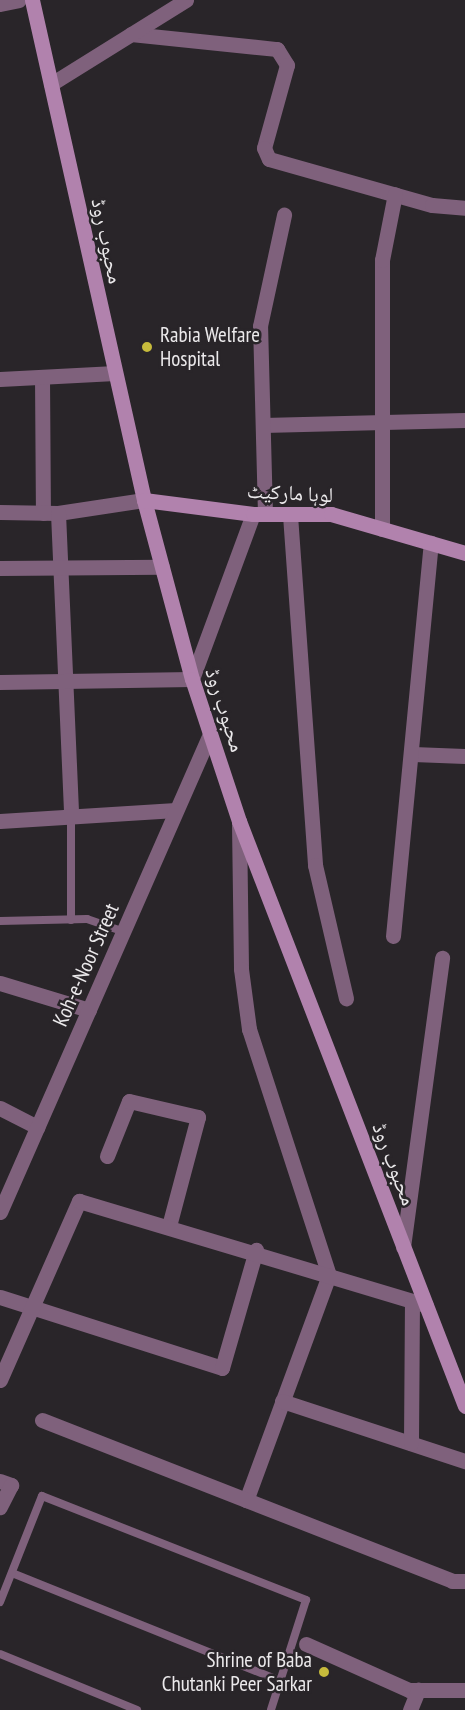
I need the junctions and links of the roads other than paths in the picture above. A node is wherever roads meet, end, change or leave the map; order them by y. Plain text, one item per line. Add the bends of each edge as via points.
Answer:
1 (19, 0) edge
2 (32, 0) edge
3 (186, 0) edge
4 (0, 4) edge
5 (131, 34) junction
6 (51, 84) junction
7 (395, 194) junction
8 (465, 208) edge
9 (284, 215) dead end
10 (115, 373) junction
11 (42, 377) junction
12 (0, 379) edge
13 (465, 420) edge
14 (382, 422) junction
15 (263, 425) junction
16 (144, 500) junction
17 (0, 512) edge
18 (50, 513) junction
19 (259, 514) junction
20 (290, 515) junction
21 (382, 530) junction
22 (431, 543) junction
23 (465, 553) edge
24 (162, 567) junction
25 (0, 568) edge
26 (59, 568) junction
27 (192, 679) junction
28 (62, 681) junction
29 (0, 682) edge
30 (210, 734) junction
31 (413, 754) junction
32 (465, 756) edge
33 (176, 810) junction
34 (71, 815) junction
35 (239, 820) junction
36 (0, 821) edge
37 (71, 920) junction
38 (0, 921) edge
39 (124, 932) junction
40 (393, 936) dead end
41 (442, 958) dead end
42 (0, 983) edge
43 (346, 998) dead end
44 (89, 1010) junction
45 (0, 1108) edge
46 (37, 1127) junction
47 (107, 1156) dead end
48 (0, 1212) edge
49 (169, 1226) junction
50 (403, 1247) junction
51 (256, 1250) junction
52 (329, 1275) junction
53 (0, 1297) edge
54 (419, 1303) junction
55 (29, 1306) junction
56 (0, 1380) edge
57 (282, 1401) junction
58 (465, 1406) edge
59 (42, 1420) dead end
60 (411, 1443) junction
61 (465, 1461) edge
62 (0, 1481) edge
63 (246, 1500) junction
64 (0, 1507) edge
65 (12, 1573) junction
66 (465, 1581) edge
67 (0, 1602) edge
68 (306, 1644) dead end
69 (0, 1654) edge
70 (280, 1681) junction
71 (418, 1690) junction
72 (465, 1690) edge
73 (137, 1710) edge
74 (271, 1710) edge
75 (410, 1710) edge

1 - 4 street
2 - 6 street, محبوب روڈ
3 - 5 street
5 - 6 street
5 - 7 street via 277,49 287,65 265,154
6 - 10 street, محبوب روڈ
7 - 8 street
7 - 14 street via 382,260
9 - 15 street via 260,326
10 - 11 street
10 - 16 street, محبوب روڈ
11 - 12 street
11 - 18 street
13 - 14 street
14 - 15 street
14 - 21 street
15 - 19 street
16 - 18 street
16 - 19 street, لوہا مارکیٹ
16 - 24 street, محبوب روڈ
17 - 18 street
18 - 26 street
19 - 20 street, لوہا مارکیٹ
19 - 27 street
20 - 21 street, لوہا مارکیٹ via 331,514
20 - 43 street via 315,864
21 - 22 street, لوہا مارکیٹ
22 - 23 street, لوہا مارکیٹ
22 - 31 street
24 - 26 street
24 - 27 street, محبوب روڈ
25 - 26 street
26 - 28 street
27 - 28 street
27 - 30 street, محبوب روڈ
28 - 29 street
28 - 34 street
30 - 33 street, Koh-e-Noor Street
30 - 35 street, محبوب روڈ
31 - 32 street
31 - 40 street
33 - 34 street
33 - 39 street, Koh-e-Noor Street
34 - 36 street
34 - 37 lane
35 - 50 street, محبوب روڈ
35 - 52 street via 242,969 249,1029
37 - 38 lane
37 - 39 lane
39 - 44 street, Koh-e-Noor Street
41 - 50 street
42 - 44 street
44 - 46 street, Koh-e-Noor Street
45 - 46 street
46 - 48 street, Koh-e-Noor Street
47 - 49 street via 129,1101 198,1117
49 - 51 street
49 - 55 street via 80,1201
50 - 54 street, محبوب روڈ
51 - 52 street
51 - 55 street via 222,1368
52 - 54 street
52 - 57 street
53 - 55 street
54 - 58 street, محبوب روڈ
54 - 60 street
55 - 56 street
57 - 60 street
57 - 63 street
59 - 63 street
60 - 61 street
62 - 64 street via 11,1485
63 - 66 street via 452,1581
65 - 67 lane
65 - 70 lane
65 - 70 lane via 42,1496 306,1600
68 - 71 street
69 - 73 lane
70 - 74 lane
71 - 72 street
71 - 75 street

